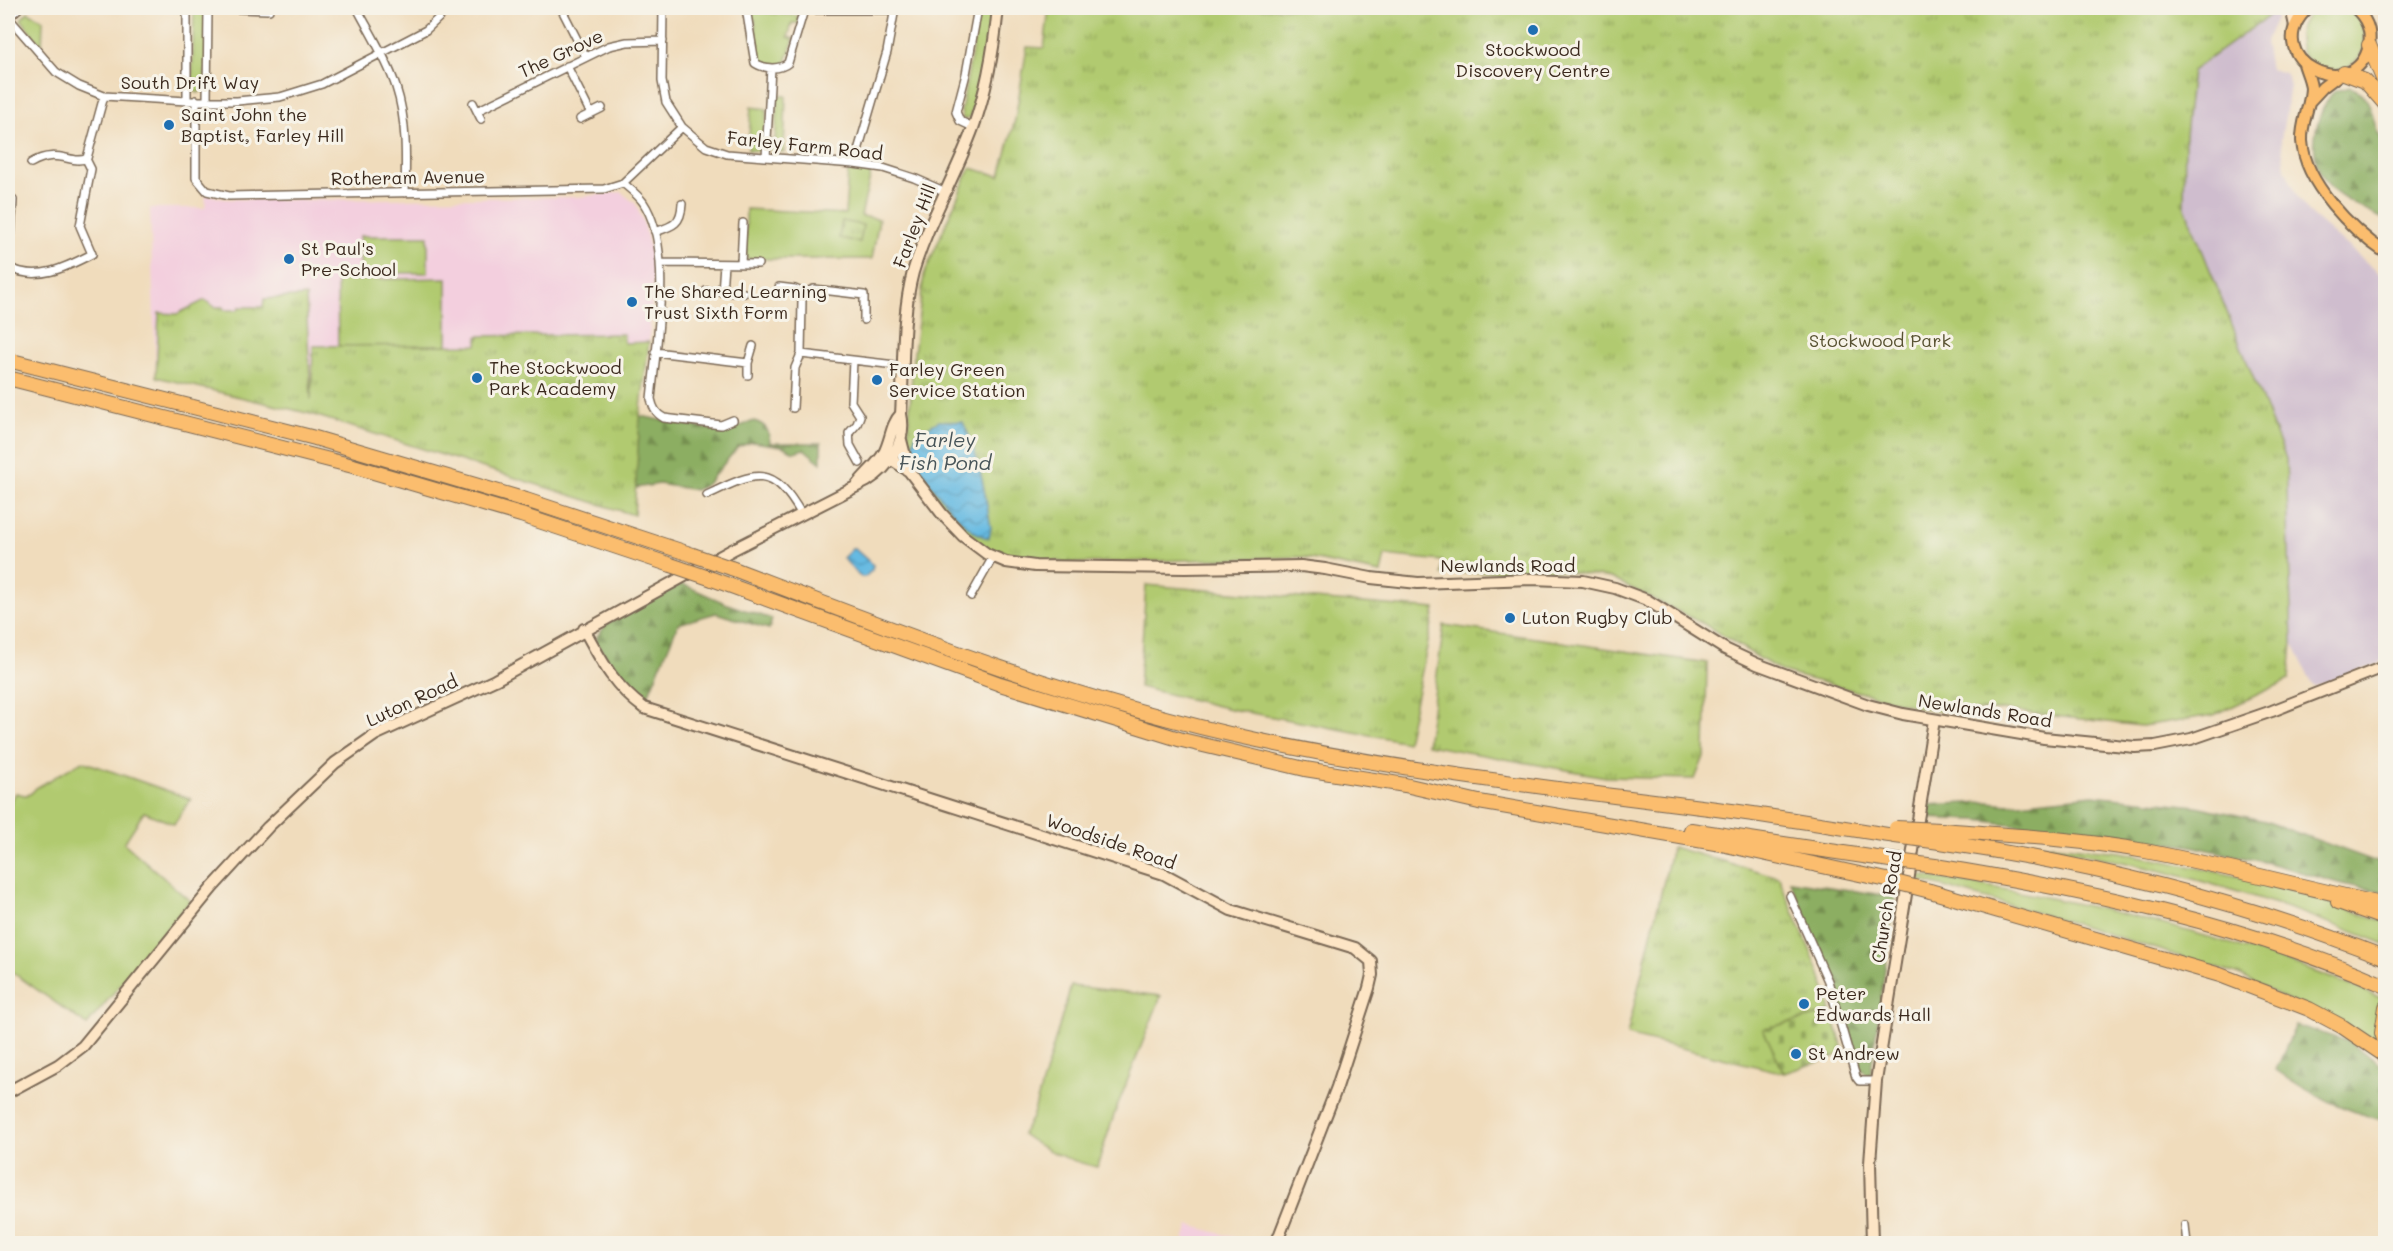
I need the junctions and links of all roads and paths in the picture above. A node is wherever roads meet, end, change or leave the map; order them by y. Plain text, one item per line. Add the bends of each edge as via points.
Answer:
1 (19, 8) edge
2 (163, 8) edge
3 (187, 8) edge
4 (208, 8) edge
5 (357, 8) edge
6 (449, 8) edge
7 (561, 8) edge
8 (663, 8) edge
9 (746, 8) edge
10 (777, 8) edge
11 (978, 8) edge
12 (999, 8) edge
13 (2291, 8) edge
14 (2308, 8) edge
15 (2355, 8) edge
16 (895, 9) edge
17 (269, 10) dead end
18 (804, 10) junction
19 (8, 18) edge
20 (2295, 26) junction
21 (663, 41) junction
22 (2369, 45) junction
23 (381, 54) junction
24 (586, 57) junction
25 (2304, 64) junction
26 (567, 66) junction
27 (771, 68) junction
28 (2341, 74) junction
29 (2385, 86) edge
30 (104, 96) junction
31 (196, 100) junction
32 (187, 101) junction
33 (207, 101) junction
34 (2309, 102) junction
35 (473, 103) dead end
36 (2385, 105) edge
37 (602, 108) dead end
38 (477, 111) junction
39 (591, 114) junction
40 (481, 119) dead end
41 (580, 119) dead end
42 (682, 127) junction
43 (973, 127) junction
44 (766, 157) junction
45 (86, 159) junction
46 (31, 163) dead end
47 (854, 164) junction
48 (623, 183) junction
49 (946, 192) junction
50 (405, 193) junction
51 (13, 200) dead end
52 (682, 204) dead end
53 (743, 223) dead end
54 (655, 232) junction
55 (2385, 253) edge
56 (661, 263) junction
57 (741, 263) junction
58 (724, 264) junction
59 (758, 264) dead end
60 (8, 266) edge
61 (864, 286) dead end
62 (779, 287) dead end
63 (706, 291) dead end
64 (722, 292) junction
65 (744, 293) dead end
66 (804, 293) junction
67 (864, 295) junction
68 (864, 320) dead end
69 (753, 346) dead end
70 (655, 352) junction
71 (801, 354) junction
72 (8, 360) edge
73 (853, 361) junction
74 (748, 363) junction
75 (904, 366) junction
76 (748, 375) dead end
77 (8, 378) edge
78 (793, 408) dead end
79 (901, 414) junction
80 (733, 420) dead end
81 (900, 440) junction
82 (887, 457) junction
83 (860, 463) dead end
84 (909, 471) junction
85 (707, 495) dead end
86 (802, 514) junction
87 (993, 557) junction
88 (971, 596) dead end
89 (584, 629) junction
90 (2385, 666) edge
91 (1934, 720) junction
92 (1431, 790) junction
93 (1940, 836) junction
94 (2283, 881) junction
95 (1790, 896) dead end
96 (2385, 905) edge
97 (2385, 919) edge
98 (2385, 958) edge
99 (2385, 986) edge
100 (2385, 1007) edge
101 (2385, 1045) edge
102 (2385, 1056) edge
103 (1876, 1081) junction
104 (8, 1092) edge
105 (2185, 1225) dead end
106 (1276, 1244) edge
107 (1872, 1244) edge
108 (2187, 1244) edge

1 - 19 street
2 - 3 street
3 - 32 street
4 - 17 street
4 - 33 street
5 - 23 street
6 - 23 street, South Drift Way via 426,30
7 - 24 street
8 - 21 street, Farley Farm Road
9 - 27 street via 755,63
10 - 18 street
11 - 43 street via 956,112 960,121
12 - 43 street, Farley Hill via 991,61
13 - 20 street
14 - 20 main road
15 - 22 main road via 2367,23
16 - 18 street
16 - 47 street via 883,68
18 - 27 street via 788,63
19 - 30 street, South Drift Way via 57,72
20 - 25 main road via 2294,46
21 - 24 street, The Grove via 617,44
21 - 42 street, Farley Farm Road via 663,92 668,108
22 - 28 main road via 2360,62
22 - 29 highway
23 - 33 street, South Drift Way via 302,92 258,100
23 - 50 street via 396,87 404,124
24 - 26 street, The Grove
25 - 28 main road via 2314,72
25 - 34 main road via 2311,85
26 - 38 street, The Grove
26 - 39 street
27 - 44 street
28 - 34 main road
28 - 36 highway via 2365,81
30 - 32 street, South Drift Way
30 - 45 street
31 - 32 street, South Drift Way
31 - 33 street, South Drift Way
31 - 50 street, Rotheram Avenue via 196,178 207,191 229,196
34 - 55 main road via 2302,141 2309,166 2332,203
35 - 38 street
37 - 39 street
38 - 40 street
39 - 41 street
42 - 44 street, Farley Farm Road via 719,152
42 - 48 street
43 - 49 street, Farley Hill
44 - 47 street, Farley Farm Road
45 - 46 street via 47,155
45 - 60 street via 91,169 80,226 92,254 61,270 36,274 19,273
47 - 49 street, Farley Farm Road via 898,172
48 - 50 street, Rotheram Avenue via 604,189
48 - 54 street via 642,200
49 - 75 street, Farley Hill via 913,275 907,305
51 - 60 street
52 - 54 street via 677,222
53 - 57 street
54 - 56 street
56 - 58 street
56 - 70 street
57 - 58 street
57 - 59 street
58 - 64 street
61 - 67 street
62 - 66 street
63 - 64 street
64 - 65 street
66 - 67 street via 814,289
66 - 71 street
67 - 68 street
69 - 74 street
70 - 74 street
70 - 80 street via 651,399 659,415 721,425
71 - 73 street
71 - 78 street via 795,368
72 - 93 highway, bridge via 315,438 526,500 731,568 1011,672 1132,709 1256,740 1475,778 1748,813 1807,816
73 - 75 street
73 - 83 street via 851,402 860,416 849,433 849,442
74 - 76 street
75 - 79 street, Farley Hill
77 - 92 highway, bridge via 353,466 521,515 712,579 999,684 1182,740 1305,769
79 - 81 street, Farley Hill via 904,426
79 - 82 street, Farley Hill via 895,420
81 - 82 street, Farley Hill
81 - 84 street
82 - 84 street, Newlands Road
82 - 86 street, Luton Road via 855,486
84 - 87 street, Newlands Road via 951,524
85 - 86 street via 737,481 765,477 785,488
86 - 89 street, Luton Road
87 - 88 street
87 - 91 street, Newlands Road via 1035,566 1301,566 1418,583 1583,581 1647,600 1725,649 1757,664 1868,705
89 - 104 street, Luton Road via 495,680 375,735 335,763 212,888 82,1046 58,1065
89 - 106 street, Woodside Road via 610,677 644,708 1164,874 1231,910 1336,941 1364,954 1371,961 1369,988 1337,1087
90 - 91 street, Newlands Road via 2216,732 2155,746 2086,744
91 - 103 street, Church Road
92 - 99 highway, bridge via 2038,883 2148,906 2222,927
92 - 102 highway, bridge via 1720,844 1930,891 2220,975 2308,1009
93 - 94 highway via 2036,837 2142,851
93 - 98 highway via 2152,883 2290,923
94 - 96 highway
94 - 97 highway
95 - 103 street via 1828,981 1856,1077 1859,1081
100 - 101 highway
103 - 107 street, Church Road via 1870,1162
105 - 108 street

